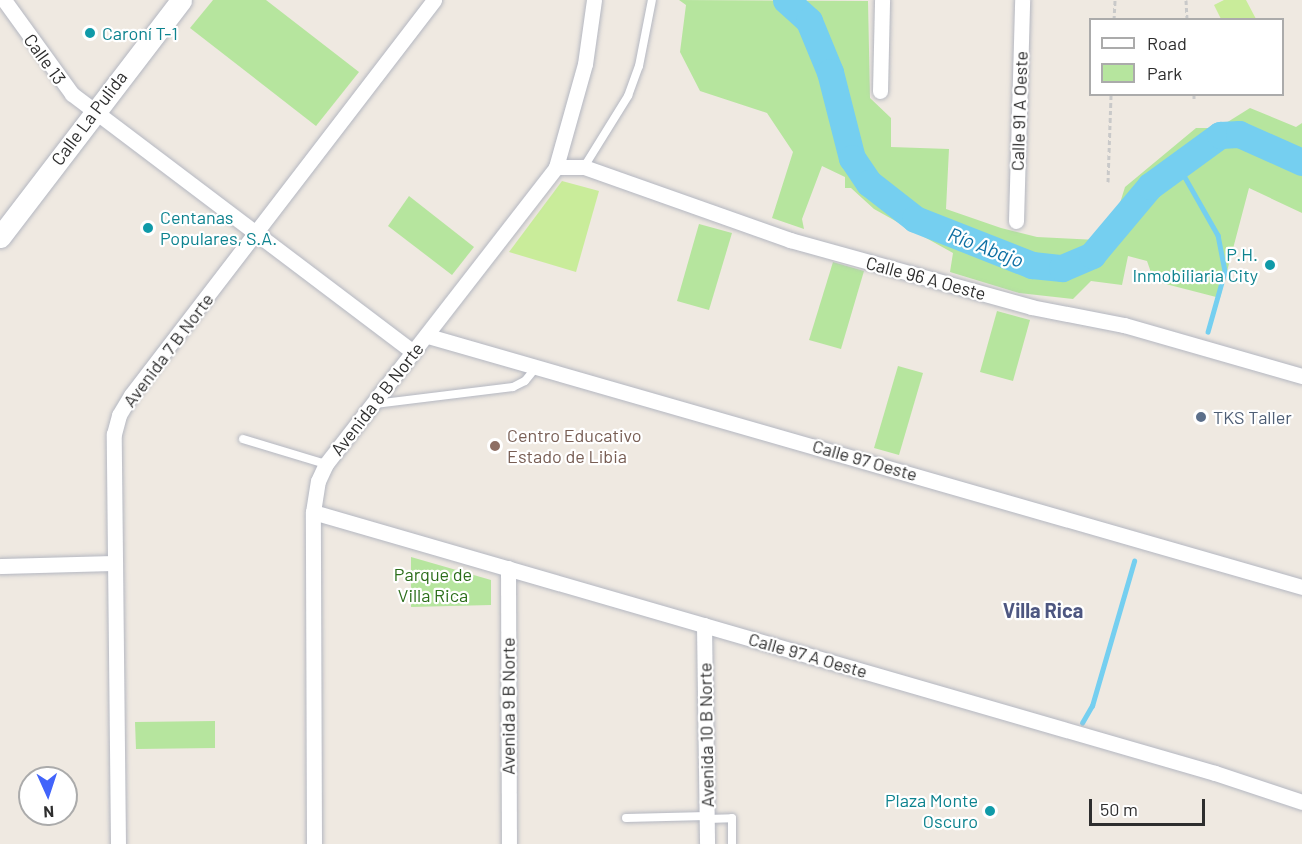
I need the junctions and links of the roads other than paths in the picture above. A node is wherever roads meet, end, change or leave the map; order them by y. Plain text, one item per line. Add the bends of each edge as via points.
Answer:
1 (4, 0) edge
2 (181, 0) edge
3 (434, 0) edge
4 (594, 0) edge
5 (652, 0) edge
6 (882, 0) edge
7 (1022, 0) edge
8 (880, 91) dead end
9 (94, 110) junction
10 (556, 167) junction
11 (585, 167) junction
12 (1016, 221) dead end
13 (257, 233) junction
14 (0, 237) edge
15 (428, 336) junction
16 (412, 351) junction
17 (538, 365) junction
18 (1302, 376) edge
19 (372, 404) junction
20 (243, 439) dead end
21 (326, 464) junction
22 (313, 512) junction
23 (115, 563) junction
24 (0, 566) edge
25 (508, 568) junction
26 (1302, 587) edge
27 (704, 625) junction
28 (1302, 802) edge
29 (626, 818) dead end
30 (707, 818) junction
31 (118, 844) edge
32 (314, 844) edge
33 (509, 844) edge
34 (707, 844) edge
35 (732, 844) edge

1 - 9 street, Calle 13 via 58,81
2 - 9 main road, Calle La Pulida
3 - 13 street, Avenida 7 B Norte
4 - 10 street, Avenida 8 B Norte via 585,64
5 - 11 lane via 639,66 628,96
6 - 8 street
7 - 12 street, Calle 91 A Oeste
9 - 13 street, Calle 13
9 - 14 main road, Calle La Pulida
10 - 11 street, Calle 96 A Oeste
10 - 15 street, Avenida 8 B Norte
11 - 18 street, Calle 96 A Oeste via 790,240 1031,307 1124,325
13 - 16 street, Calle 13
13 - 23 street, Avenida 7 B Norte via 130,395 119,416 114,434
15 - 16 street, Avenida 8 B Norte
15 - 17 street, Calle 97 Oeste
16 - 19 street, Avenida 8 B Norte
17 - 19 lane via 525,381 513,387
17 - 26 street, Calle 97 Oeste
19 - 21 street, Avenida 8 B Norte
20 - 21 lane
21 - 22 street, Avenida 8 B Norte via 318,481
22 - 25 street, Calle 97 A Oeste
22 - 32 street, Avenida 8 B Norte
23 - 24 street
23 - 31 street, Avenida 7 B Norte
25 - 27 street, Calle 97 A Oeste
25 - 33 street, Avenida 9 B Norte
27 - 28 street, Calle 97 A Oeste via 1215,773
27 - 30 street, Avenida 10 B Norte
29 - 30 lane
30 - 34 street, Avenida 10 B Norte
30 - 35 lane via 732,818

